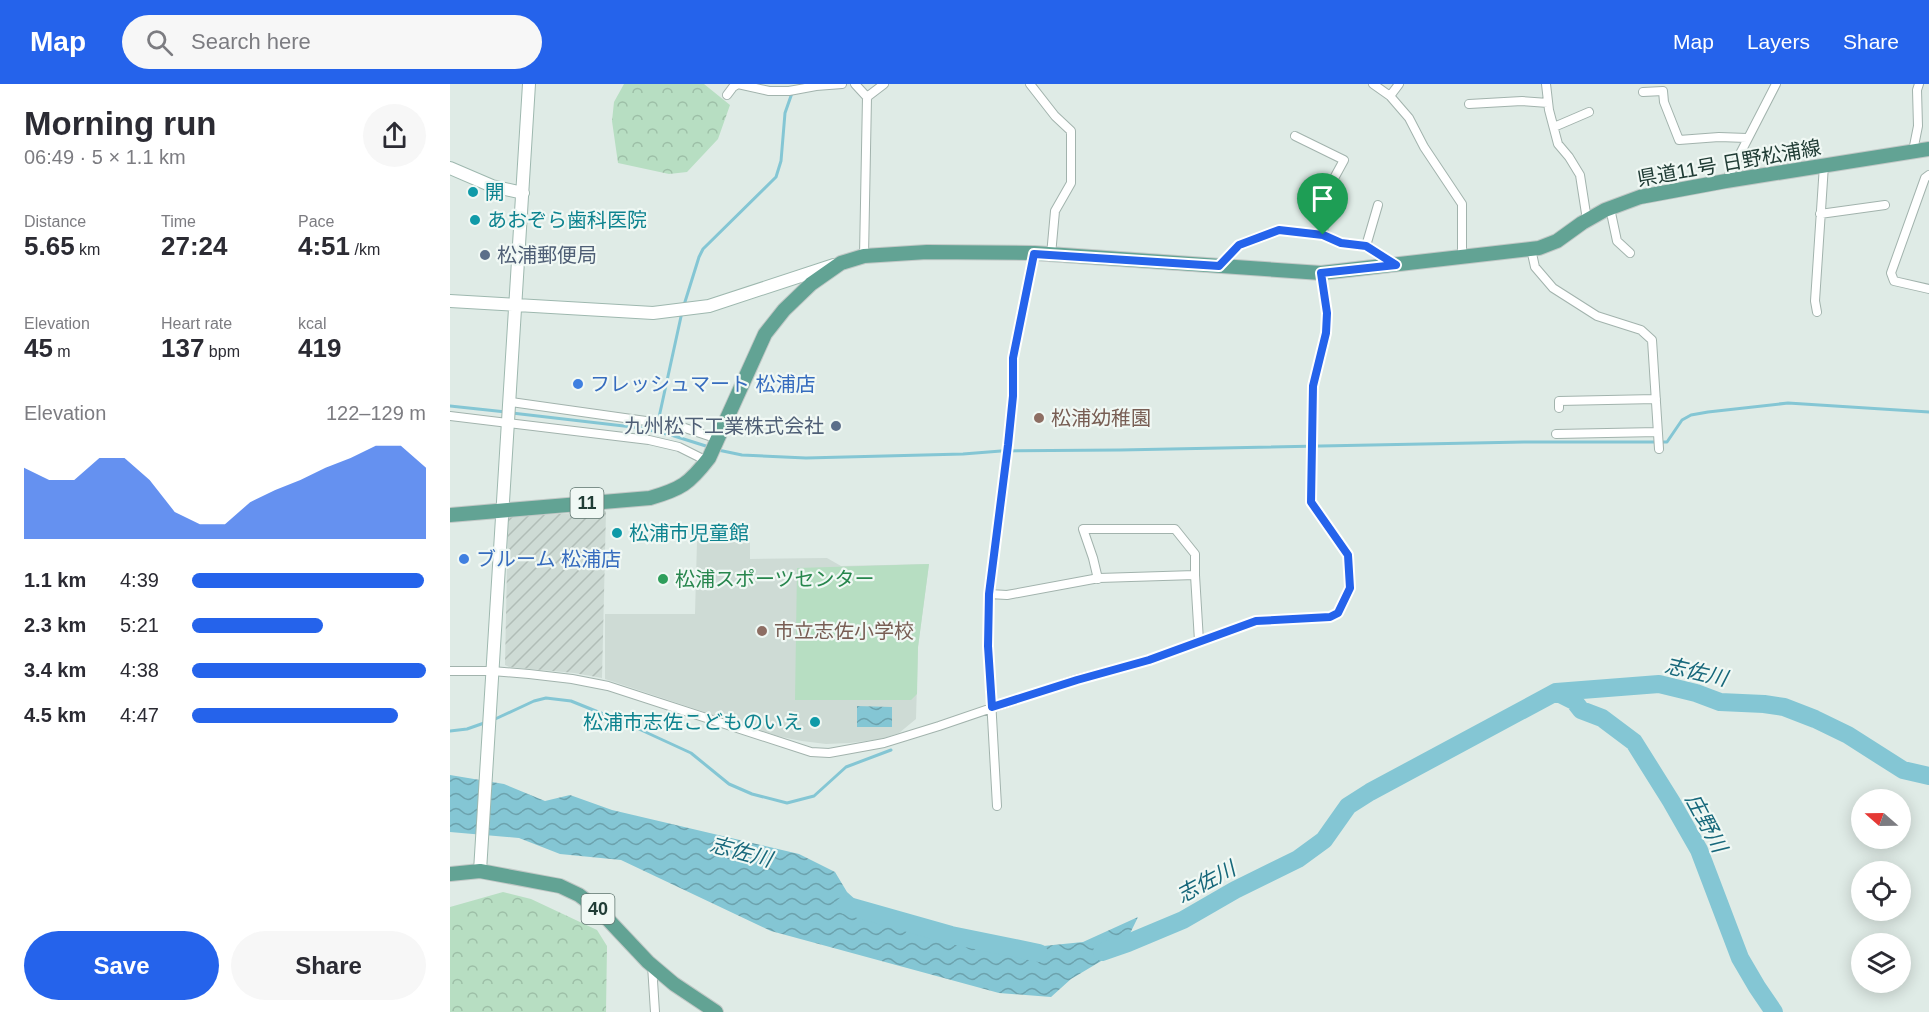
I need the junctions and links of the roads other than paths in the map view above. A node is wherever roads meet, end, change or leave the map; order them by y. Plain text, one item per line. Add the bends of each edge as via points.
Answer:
1 (529, 84) edge
2 (843, 84) edge
3 (855, 84) edge
4 (884, 84) edge
5 (1030, 84) edge
6 (1373, 84) edge
7 (1399, 84) edge
8 (1546, 84) edge
9 (1776, 84) edge
10 (1919, 84) edge
11 (1643, 92) dead end
12 (727, 95) dead end
13 (1390, 96) junction
14 (867, 97) junction
15 (1548, 103) junction
16 (1469, 104) dead end
17 (1589, 112) dead end
18 (1554, 127) junction
19 (1295, 136) dead end
20 (1748, 138) junction
21 (1929, 149) edge
22 (1913, 151) junction
23 (1824, 165) junction
24 (450, 168) edge
25 (1929, 175) edge
26 (1726, 181) junction
27 (523, 193) junction
28 (1378, 205) dead end
29 (1885, 205) dead end
30 (1610, 208) junction
31 (1820, 214) junction
32 (1587, 220) junction
33 (1323, 235) junction
34 (1366, 246) junction
35 (1531, 249) junction
36 (1630, 253) dead end
37 (1034, 254) junction
38 (1051, 255) junction
39 (864, 256) junction
40 (1462, 257) junction
41 (841, 263) junction
42 (1396, 265) junction
43 (1219, 266) junction
44 (1321, 273) junction
45 (1929, 289) edge
46 (450, 301) edge
47 (516, 304) junction
48 (1817, 312) dead end
49 (1656, 399) junction
50 (1558, 408) dead end
51 (510, 412) junction
52 (450, 416) edge
53 (1556, 434) dead end
54 (1659, 434) junction
55 (718, 439) junction
56 (1659, 448) dead end
57 (708, 459) junction
58 (502, 510) junction
59 (450, 514) edge
60 (1195, 575) junction
61 (1098, 579) junction
62 (989, 594) junction
63 (1199, 641) junction
64 (450, 671) edge
65 (492, 671) junction
66 (992, 707) junction
67 (997, 806) dead end
68 (480, 871) junction
69 (450, 874) edge
70 (652, 965) junction
71 (655, 1012) edge
72 (716, 1012) edge

1 - 27 street
2 - 12 street via 794,91 769,91 738,84
3 - 14 street
4 - 14 street
5 - 38 street via 1071,131 1071,183 1055,211
6 - 13 street
7 - 13 street
8 - 15 street
9 - 20 street
10 - 22 street
11 - 20 street via 1663,92 1679,140
13 - 40 street via 1409,118 1462,204
14 - 39 street
15 - 16 street
15 - 18 street
17 - 18 street
18 - 32 street via 1558,144 1580,176
19 - 33 street via 1344,160 1326,193
20 - 26 street
21 - 22 main road, 県道11号 日野松浦線 / 11
22 - 23 main road, 県道11号 日野松浦線 / 11
23 - 26 main road, 県道11号 日野松浦線 / 11
23 - 31 street
24 - 27 street via 492,186
25 - 45 street via 1891,273 1894,280
26 - 30 main road, 県道11号 日野松浦線 / 11 via 1640,197
27 - 47 street
28 - 34 street
29 - 31 street
30 - 32 main road, 県道11号 日野松浦線 / 11
30 - 36 street via 1617,241
31 - 48 street
32 - 35 main road, 県道11号 日野松浦線 / 11 via 1557,242
33 - 34 street via 1341,243
33 - 43 street via 1279,230 1239,245
34 - 42 street
35 - 40 main road, 県道11号 日野松浦線 / 11
35 - 49 street via 1535,267 1553,288 1597,316 1641,330 1652,340
37 - 38 main road, 県道11号 日野松浦線 / 11
37 - 39 main road, 県道11号 日野松浦線 / 11 via 927,252
37 - 62 street via 1013,358 1007,458
38 - 43 main road, 県道11号 日野松浦線 / 11
39 - 41 main road, 県道11号 日野松浦線 / 11
40 - 42 main road, 県道11号 日野松浦線 / 11
41 - 47 street via 709,306 680,310 653,313
41 - 55 main road, 県道11号 日野松浦線 / 11 via 811,284 765,334
42 - 44 main road, 県道11号 日野松浦線 / 11
43 - 44 main road, 県道11号 日野松浦線 / 11
44 - 63 street via 1327,313 1313,386 1311,502 1348,555 1350,588 1338,613 1330,617 1256,621
46 - 47 street
47 - 51 street
49 - 50 street via 1559,401
49 - 54 street
51 - 52 street
51 - 55 street via 657,422
51 - 57 street via 662,442
51 - 58 street
53 - 54 street
54 - 56 street
55 - 57 main road, 県道11号 日野松浦線 / 11
57 - 58 main road, 県道11号 日野松浦線 / 11 via 696,476 677,490 650,498
58 - 59 main road, 県道11号 日野松浦線 / 11
58 - 65 street
60 - 61 street
60 - 61 street via 1195,554 1175,529 1083,529
60 - 63 street
61 - 62 street via 1007,595
62 - 66 street
63 - 66 street
64 - 65 street
65 - 66 street via 608,686 811,752 829,753 884,743
65 - 68 street
66 - 67 street
68 - 69 main road, 40
68 - 70 main road, 40 via 560,886 579,896
70 - 71 street
70 - 72 main road, 40

